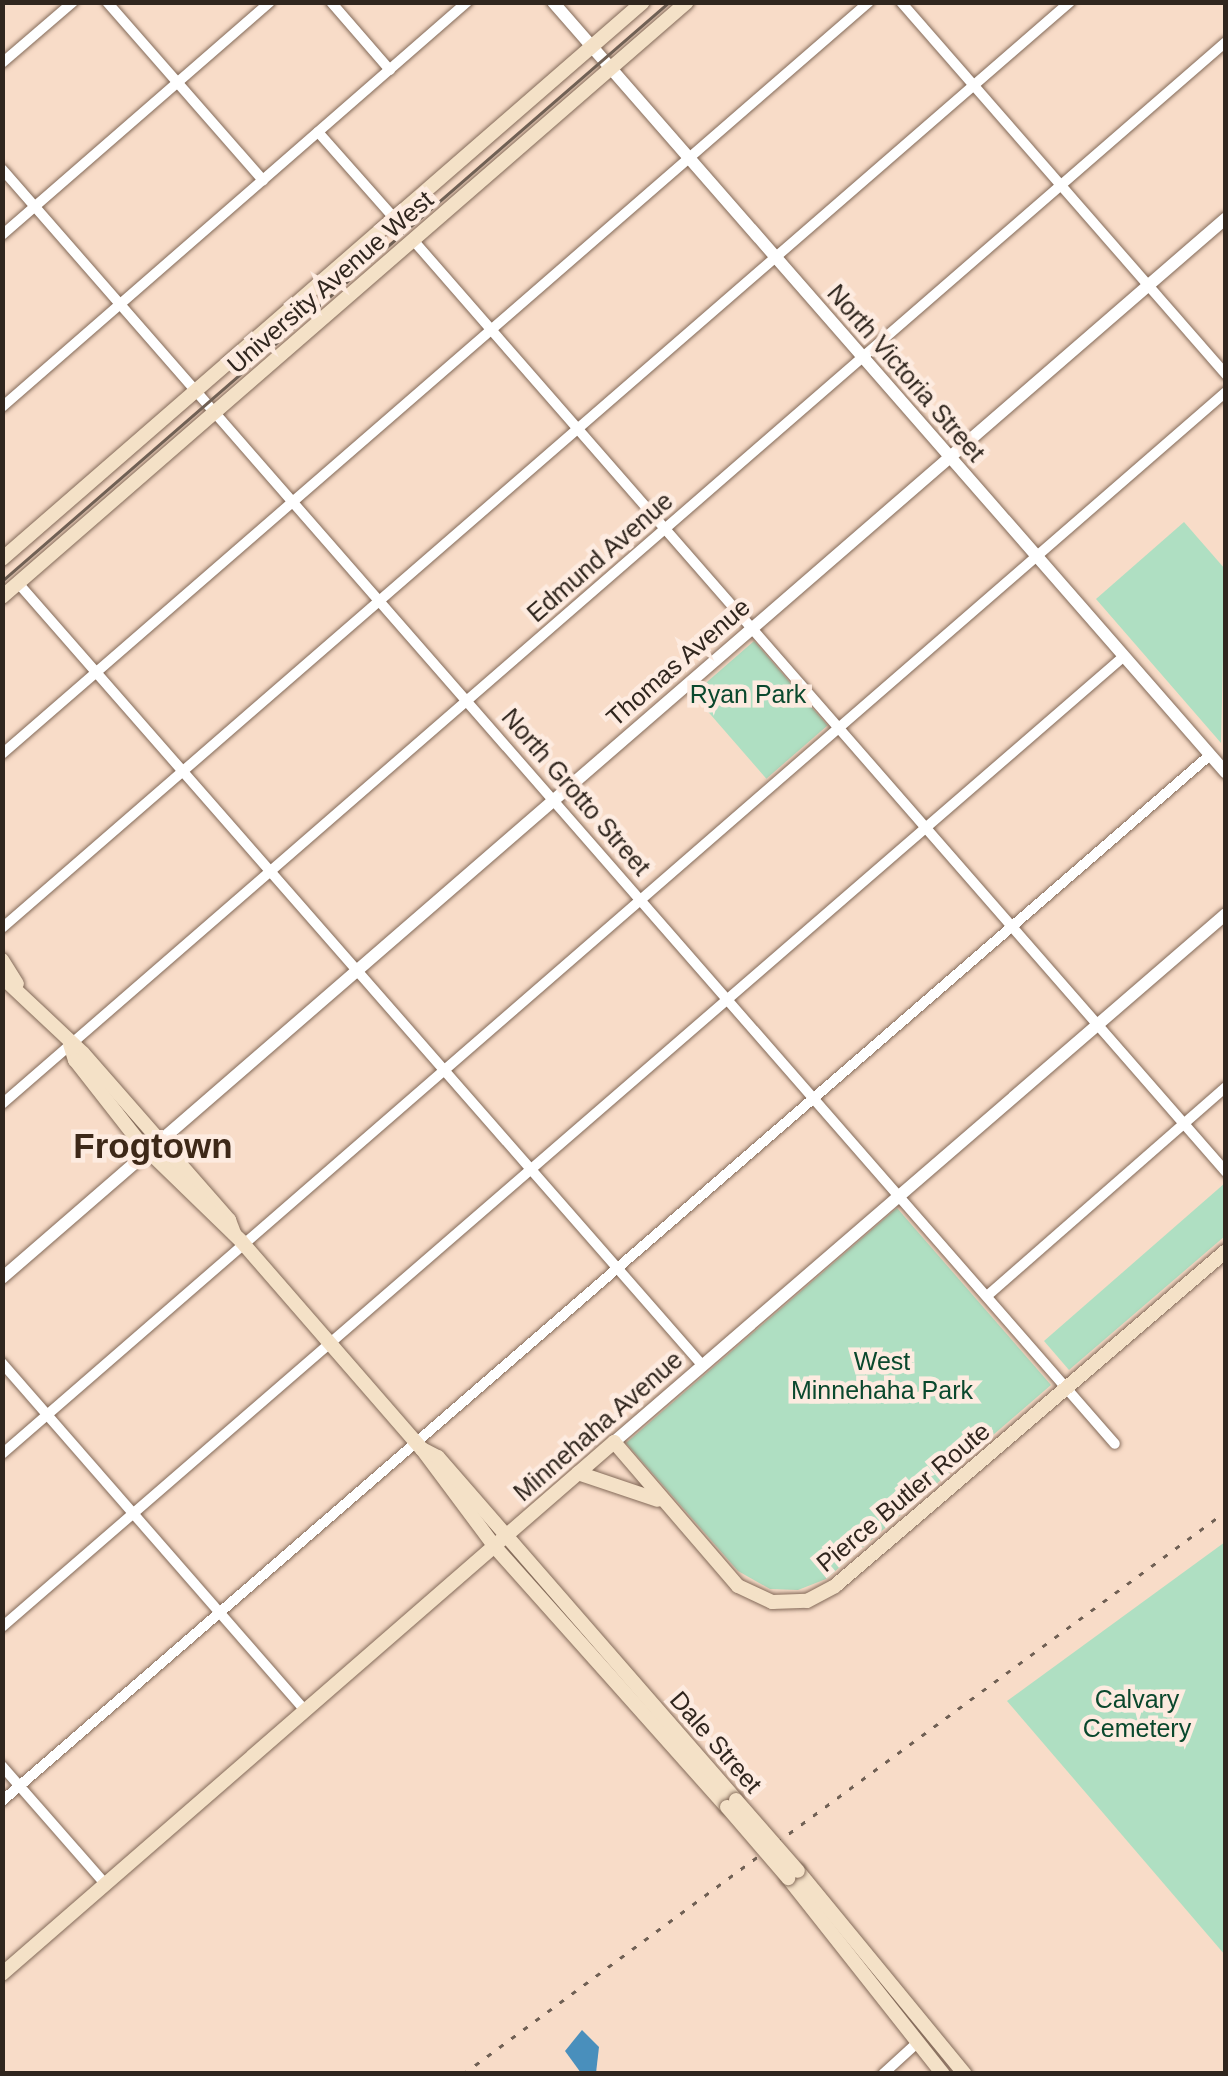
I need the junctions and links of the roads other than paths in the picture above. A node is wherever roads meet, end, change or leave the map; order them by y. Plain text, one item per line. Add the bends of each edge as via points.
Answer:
1 (72, 2) edge
2 (106, 2) edge
3 (270, 2) edge
4 (331, 2) edge
5 (467, 2) edge
6 (554, 2) edge
7 (643, 2) edge
8 (687, 2) edge
9 (869, 2) edge
10 (900, 2) edge
11 (1070, 2) edge
12 (1226, 42) edge
13 (591, 46) junction
14 (2, 63) edge
15 (611, 68) junction
16 (390, 70) junction
17 (177, 84) junction
18 (974, 86) junction
19 (318, 132) junction
20 (689, 158) junction
21 (2, 169) edge
22 (262, 180) junction
23 (1060, 185) junction
24 (36, 206) junction
25 (394, 218) junction
26 (1226, 218) edge
27 (2, 235) edge
28 (413, 240) junction
29 (775, 257) junction
30 (1147, 286) junction
31 (122, 304) junction
32 (491, 329) junction
33 (862, 356) junction
34 (1226, 375) edge
35 (197, 390) junction
36 (1226, 392) edge
37 (2, 407) edge
38 (216, 411) junction
39 (578, 428) junction
40 (950, 456) junction
41 (294, 500) junction
42 (664, 528) junction
43 (1037, 556) junction
44 (2, 560) edge
45 (18, 583) junction
46 (2, 597) edge
47 (381, 600) junction
48 (752, 628) junction
49 (1124, 656) junction
50 (97, 672) junction
51 (468, 699) junction
52 (838, 726) junction
53 (2, 754) edge
54 (1210, 755) junction
55 (184, 771) junction
56 (1226, 773) edge
57 (554, 799) junction
58 (925, 825) junction
59 (270, 870) junction
60 (641, 896) junction
61 (1226, 914) edge
62 (1012, 924) junction
63 (2, 928) edge
64 (2, 960) edge
65 (358, 969) junction
66 (10, 980) edge
67 (726, 996) junction
68 (1098, 1024) junction
69 (70, 1044) junction
70 (443, 1067) junction
71 (1226, 1087) edge
72 (813, 1095) junction
73 (2, 1104) edge
74 (1184, 1124) junction
75 (160, 1140) junction
76 (147, 1151) junction
77 (530, 1166) junction
78 (1226, 1172) edge
79 (899, 1194) junction
80 (237, 1237) junction
81 (1226, 1251) edge
82 (616, 1265) junction
83 (2, 1278) edge
84 (987, 1296) junction
85 (328, 1341) junction
86 (2, 1363) edge
87 (702, 1365) junction
88 (1067, 1388) junction
89 (47, 1415) junction
90 (614, 1442) junction
91 (1115, 1444) dead end
92 (418, 1445) junction
93 (2, 1454) edge
94 (578, 1473) junction
95 (667, 1506) junction
96 (134, 1513) junction
97 (501, 1542) junction
98 (219, 1612) junction
99 (2, 1627) edge
100 (306, 1710) junction
101 (2, 1766) edge
102 (20, 1786) junction
103 (2, 1801) edge
104 (793, 1875) junction
105 (106, 1884) junction
106 (2, 1974) edge
107 (917, 2043) junction
108 (883, 2074) edge
109 (943, 2074) edge
110 (966, 2074) edge

1 - 14 street
2 - 17 street
3 - 17 street
4 - 16 street
5 - 16 street
6 - 13 street, North Victoria Street
7 - 13 main road, University Avenue West
8 - 15 main road, University Avenue West
9 - 20 street
10 - 18 street
11 - 18 street
12 - 23 street, Edmund Avenue
13 - 15 street, North Victoria Street
13 - 25 main road, University Avenue West
15 - 20 street, North Victoria Street
15 - 28 main road, University Avenue West
16 - 19 street
17 - 22 street
17 - 24 street
18 - 23 street
18 - 29 street
19 - 22 street
19 - 25 street
20 - 29 street, North Victoria Street
20 - 32 street
21 - 24 street, North Grotto Street
22 - 31 street
23 - 30 street
23 - 33 street, Edmund Avenue
24 - 27 street
24 - 31 street, North Grotto Street
25 - 35 main road, University Avenue West
26 - 30 street, Thomas Avenue
28 - 32 street
28 - 38 main road, University Avenue West
29 - 33 street, North Victoria Street
29 - 39 street
30 - 34 street
30 - 40 street, Thomas Avenue
31 - 35 street, North Grotto Street
31 - 37 street
32 - 39 street
32 - 41 street
33 - 40 street, North Victoria Street
33 - 42 street, Edmund Avenue
35 - 38 street, North Grotto Street
35 - 44 main road, University Avenue West
36 - 43 street
38 - 41 street, North Grotto Street
38 - 45 main road, University Avenue West
39 - 42 street
39 - 47 street
40 - 43 street, North Victoria Street
40 - 48 street, Thomas Avenue
41 - 47 street, North Grotto Street
41 - 50 street
42 - 48 street
42 - 51 street, Edmund Avenue
43 - 49 street, North Victoria Street
43 - 52 street
45 - 46 main road, University Avenue West
45 - 50 street
47 - 51 street, North Grotto Street
47 - 55 street
48 - 52 street
48 - 57 street, Thomas Avenue
49 - 54 street, North Victoria Street
49 - 58 street
50 - 53 street
50 - 55 street
51 - 57 street, North Grotto Street
51 - 59 street, Edmund Avenue
52 - 58 street
52 - 60 street
54 - 56 street, North Victoria Street
54 - 62 street
55 - 59 street
55 - 63 street
57 - 60 street, North Grotto Street
57 - 65 street, Thomas Avenue
58 - 62 street
58 - 67 street
59 - 65 street
59 - 69 street, Edmund Avenue
60 - 67 street, North Grotto Street
60 - 70 street
61 - 68 street, Minnehaha Avenue
62 - 68 street
62 - 72 street
64 - 66 main road, Dale Street
65 - 70 street
65 - 75 street, Thomas Avenue
66 - 69 main road, Dale Street
67 - 72 street, North Grotto Street
67 - 77 street
68 - 74 street
68 - 79 street, Minnehaha Avenue
69 - 73 street, Edmund Avenue
69 - 75 main road, Dale Street
69 - 76 main road, Dale Street via 75,1060
70 - 77 street
70 - 80 street
71 - 74 street
72 - 79 street, North Grotto Street
72 - 82 street
74 - 78 street
74 - 84 street
75 - 76 street, Thomas Avenue
75 - 80 main road, Dale Street
76 - 80 main road, Dale Street
76 - 83 street, Thomas Avenue
77 - 82 street
77 - 85 street
79 - 84 street, North Grotto Street
79 - 87 street, Minnehaha Avenue
80 - 85 main road, Dale Street
80 - 89 street
81 - 88 main road, Pierce Butler Route
82 - 87 street
82 - 92 street
84 - 88 street, North Grotto Street
85 - 92 main road, Dale Street
85 - 96 street
86 - 89 street
87 - 90 street, Minnehaha Avenue
88 - 91 street, North Grotto Street
88 - 95 main road, Pierce Butler Route via 835,1586 807,1600 772,1602 748,1594
89 - 93 street
89 - 96 street
90 - 94 main road, Minnehaha Avenue
90 - 95 main road, Pierce Butler Route
92 - 97 main road, Dale Street via 438,1457
92 - 98 street
94 - 95 main road
94 - 97 main road, Minnehaha Avenue
96 - 98 street
96 - 99 street
97 - 100 main road, Minnehaha Avenue
97 - 104 main road, Dale Street, bridge
98 - 100 street
98 - 102 street
100 - 105 main road, Minnehaha Avenue
101 - 102 street
102 - 103 street
102 - 105 street
104 - 107 main road, Dale Street
104 - 110 main road, Dale Street
105 - 106 main road, Minnehaha Avenue
107 - 108 street
107 - 109 main road, Dale Street

